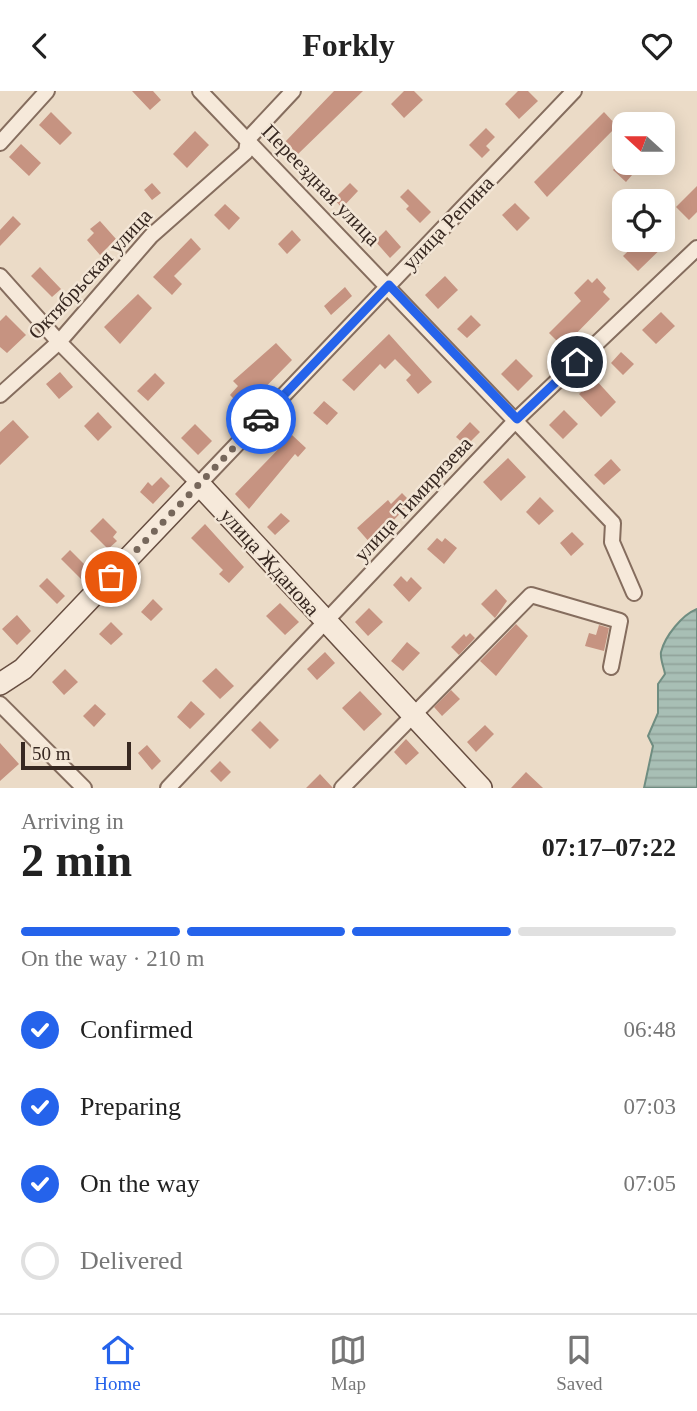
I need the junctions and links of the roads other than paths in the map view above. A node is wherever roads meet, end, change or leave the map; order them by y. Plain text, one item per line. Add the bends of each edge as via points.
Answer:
1 (47, 91) edge
2 (200, 91) edge
3 (293, 91) edge
4 (574, 91) edge
5 (248, 139) junction
6 (0, 143) edge
7 (697, 248) edge
8 (0, 276) edge
9 (389, 285) junction
10 (59, 342) junction
11 (0, 395) edge
12 (517, 419) junction
13 (199, 484) junction
14 (634, 593) dead end
15 (325, 623) junction
16 (611, 667) dead end
17 (0, 684) edge
18 (0, 704) edge
19 (413, 716) junction
20 (84, 788) edge
21 (167, 788) edge
22 (342, 788) edge
23 (481, 788) edge

1 - 6 street
2 - 5 street, Переездная улица
3 - 5 street, Октябрьская улица
4 - 9 street, улица Репина
5 - 9 street, Переездная улица
5 - 10 street, Октябрьская улица via 246,152 150,236
7 - 12 street, улица Тимирязева
8 - 10 street, улица Жданова
9 - 12 street, Переездная улица
9 - 13 street, улица Репина
10 - 11 street, Октябрьская улица
10 - 13 street, улица Жданова
12 - 14 street, Переездная улица via 613,523 612,542
12 - 15 street, улица Тимирязева
13 - 15 street, улица Жданова
13 - 17 street, улица Репина via 23,670
15 - 19 street, улица Жданова
15 - 21 street, улица Тимирязева
16 - 19 street via 620,621 531,595
18 - 20 street
19 - 22 street
19 - 23 street, улица Жданова

